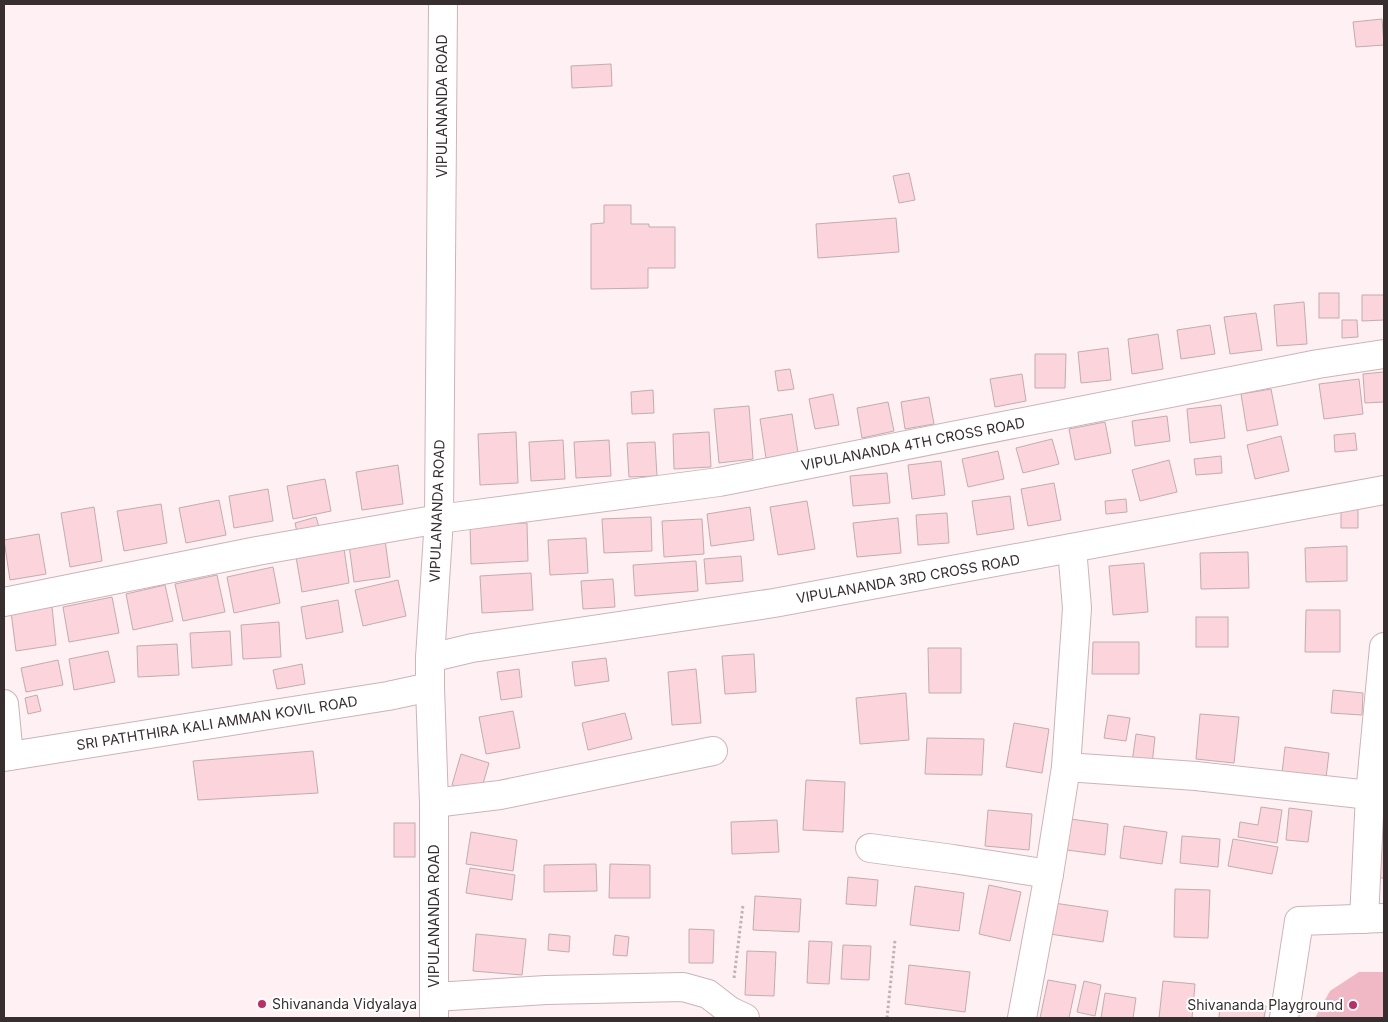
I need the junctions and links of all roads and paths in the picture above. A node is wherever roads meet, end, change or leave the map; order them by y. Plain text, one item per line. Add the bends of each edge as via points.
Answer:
1 (442, 4) edge
2 (1384, 354) edge
3 (1384, 490) edge
4 (438, 519) junction
5 (1072, 548) junction
6 (4, 602) edge
7 (1384, 647) edge
8 (430, 658) junction
9 (430, 687) junction
10 (4, 704) edge
11 (713, 751) dead end
12 (6, 756) edge
13 (1066, 767) junction
14 (1370, 795) junction
15 (434, 803) junction
16 (870, 848) dead end
17 (1049, 874) junction
18 (743, 904) dead end
19 (1374, 918) edge
20 (895, 940) dead end
21 (434, 1008) edge
22 (738, 1015) edge
23 (887, 1018) edge
24 (1022, 1018) edge
25 (1284, 1018) edge

1 - 4 street, VIPULANANDA ROAD
2 - 4 street, VIPULANANDA 4TH CROSS ROAD via 1318,364 719,482
3 - 5 street, VIPULANANDA 3RD CROSS ROAD
4 - 6 street, VIPULANANDA 4TH CROSS ROAD via 257,550
4 - 8 street, VIPULANANDA ROAD
5 - 8 street, VIPULANANDA 3RD CROSS ROAD via 774,603 472,648
5 - 13 street via 1077,608
7 - 14 street
8 - 9 street, VIPULANANDA ROAD
9 - 12 street, SRI PATHTHIRA KALI AMMAN KOVIL ROAD
9 - 15 street, VIPULANANDA ROAD
10 - 12 street
11 - 15 street via 500,795
13 - 14 street via 1196,776
13 - 17 street
14 - 19 street
15 - 21 street, VIPULANANDA ROAD
16 - 17 street
17 - 24 street
18 - 22 path
19 - 25 street via 1299,921
20 - 23 path
21 - 22 street via 546,990 683,987 708,994

